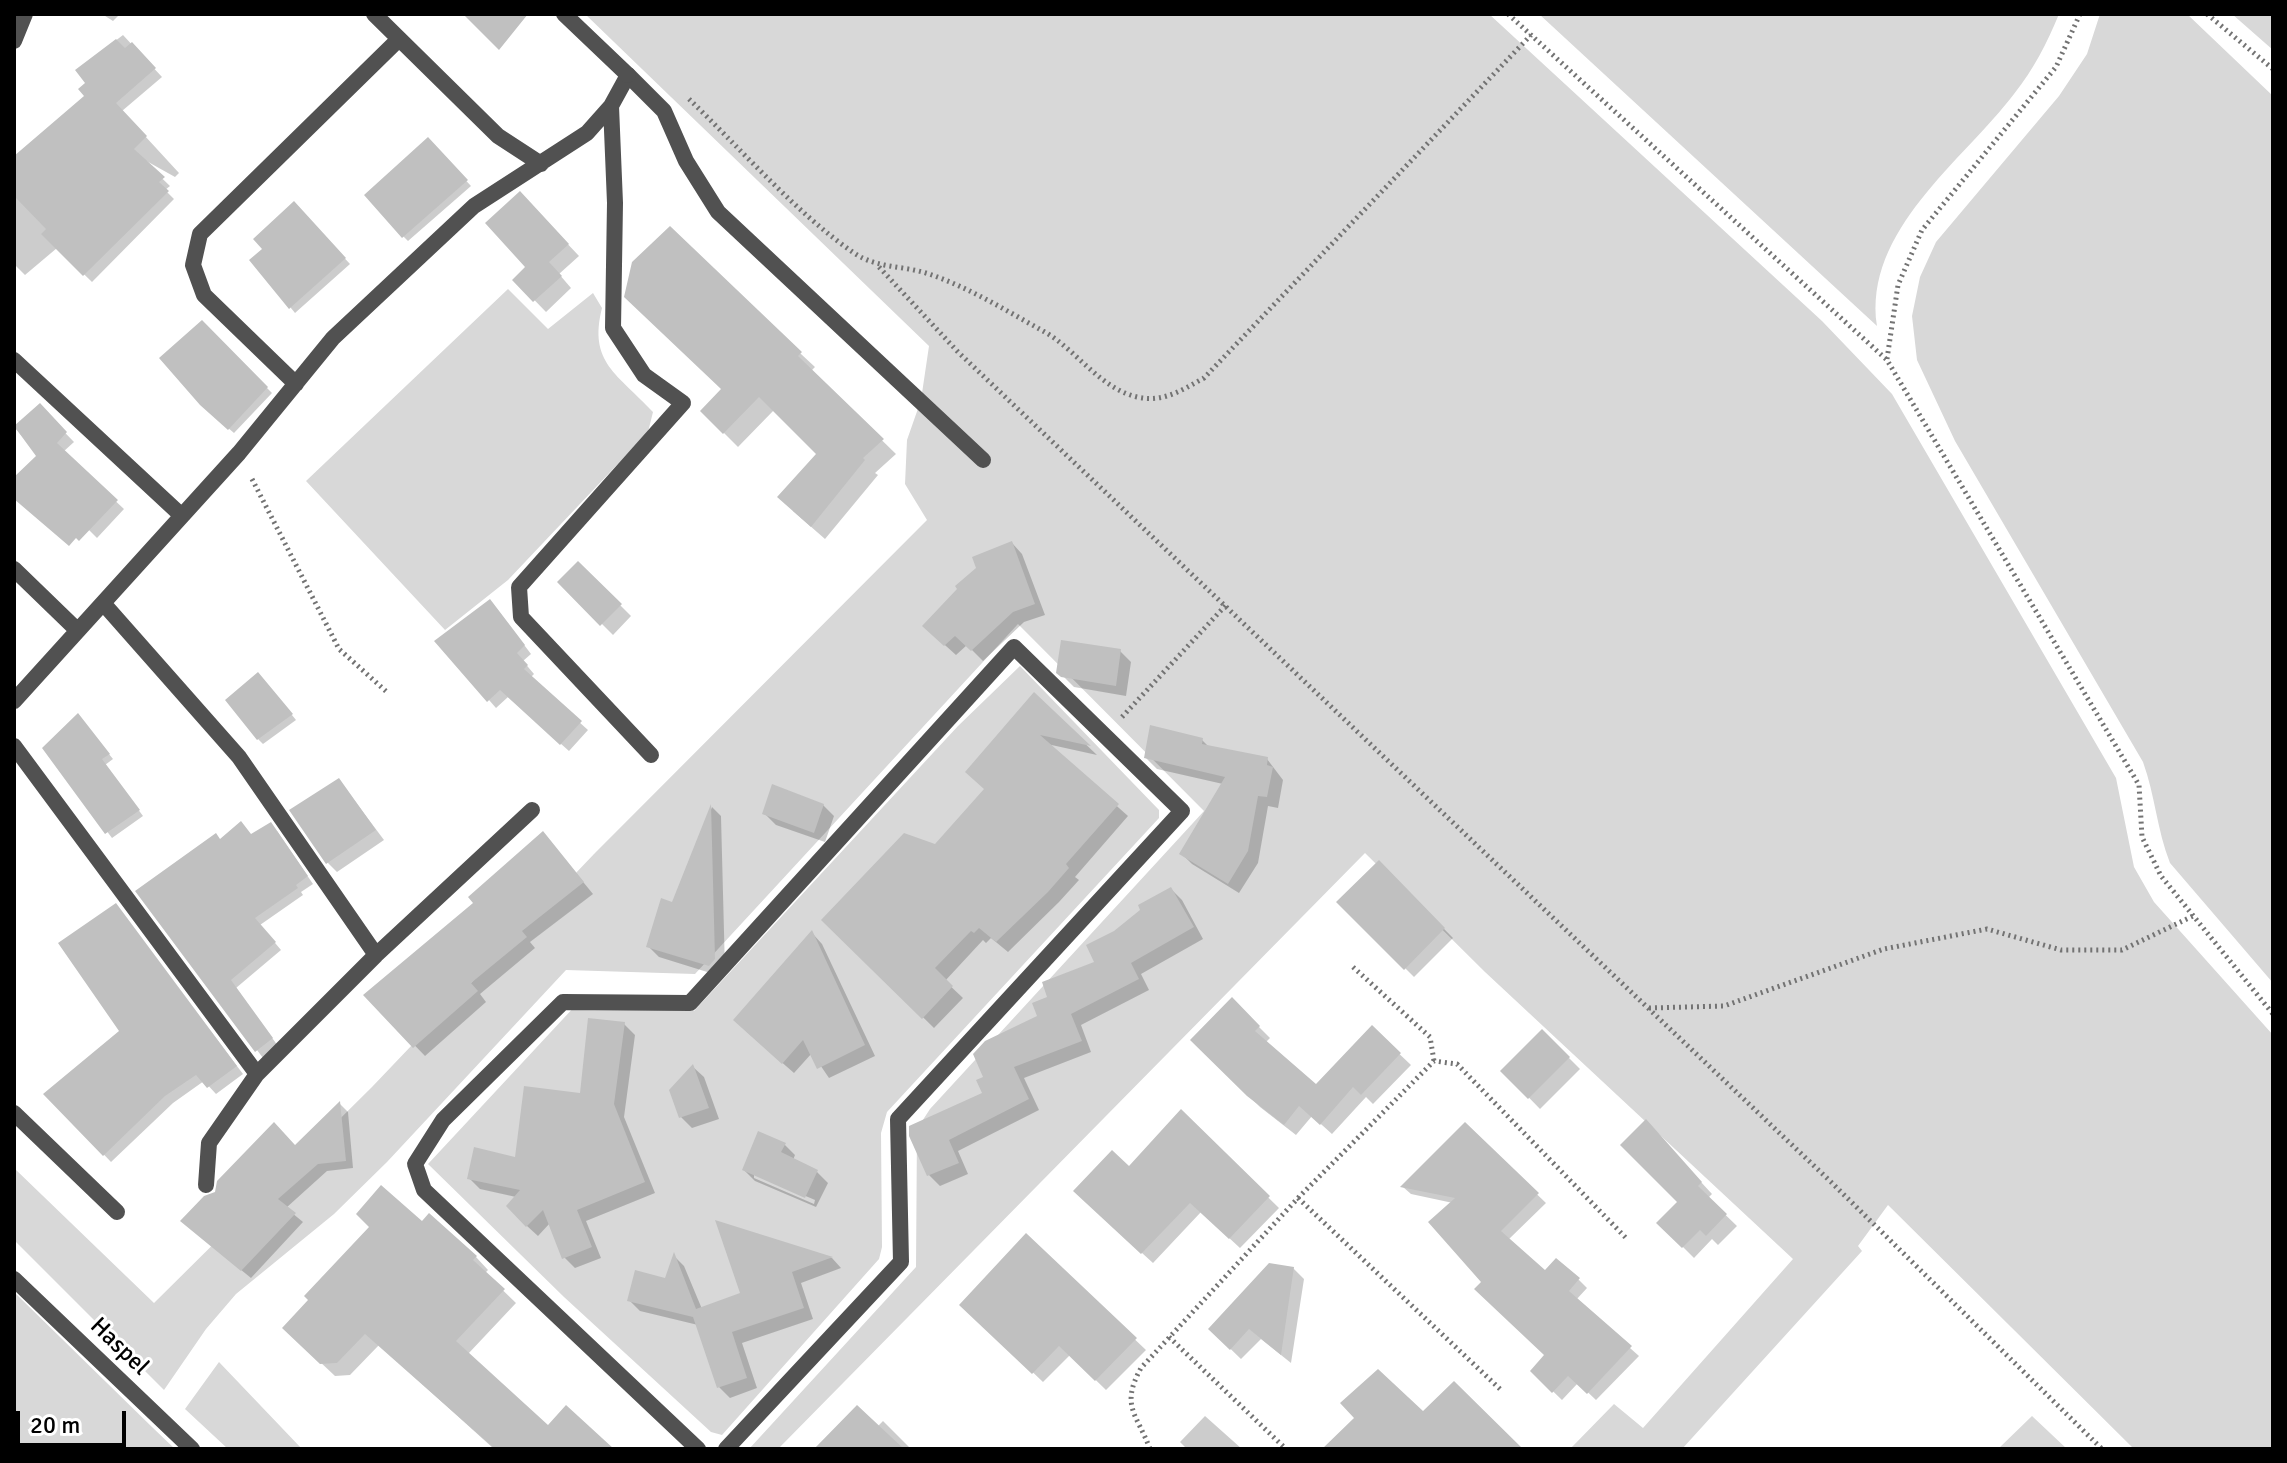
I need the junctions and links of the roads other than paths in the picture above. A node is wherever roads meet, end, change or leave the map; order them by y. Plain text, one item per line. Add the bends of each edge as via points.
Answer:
1 (25, 14) edge
2 (374, 14) edge
3 (564, 14) edge
4 (399, 39) junction
5 (14, 41) edge
6 (628, 75) junction
7 (611, 106) junction
8 (541, 164) junction
9 (14, 360) edge
10 (296, 384) junction
11 (983, 460) dead end
12 (182, 516) junction
13 (14, 569) edge
14 (103, 603) junction
15 (77, 630) junction
16 (14, 701) edge
17 (14, 746) edge
18 (651, 755) dead end
19 (532, 810) dead end
20 (376, 955) junction
21 (257, 1074) junction
22 (14, 1113) edge
23 (206, 1185) dead end
24 (117, 1212) dead end
25 (14, 1279) edge
26 (192, 1449) edge
27 (698, 1449) edge
28 (726, 1449) edge

1 - 5 street
2 - 4 street
3 - 6 street
4 - 8 street via 498,136
4 - 10 street via 200,234 193,265 204,295
6 - 7 street
6 - 11 street via 664,111 686,161 718,212
7 - 8 street via 587,133
7 - 18 street via 613,328 644,375 683,403 519,587 521,617
8 - 10 street via 474,206 333,338
9 - 12 street
10 - 12 street
12 - 14 street
13 - 15 street
14 - 15 street
14 - 20 street via 239,757
15 - 16 street
17 - 21 street
19 - 20 street
20 - 21 street
21 - 23 street via 209,1143
22 - 24 street
25 - 26 street, Haspel
27 - 28 street via 424,1190 415,1164 443,1120 563,1002 690,1003 1014,647 1182,811 898,1119 901,1262

